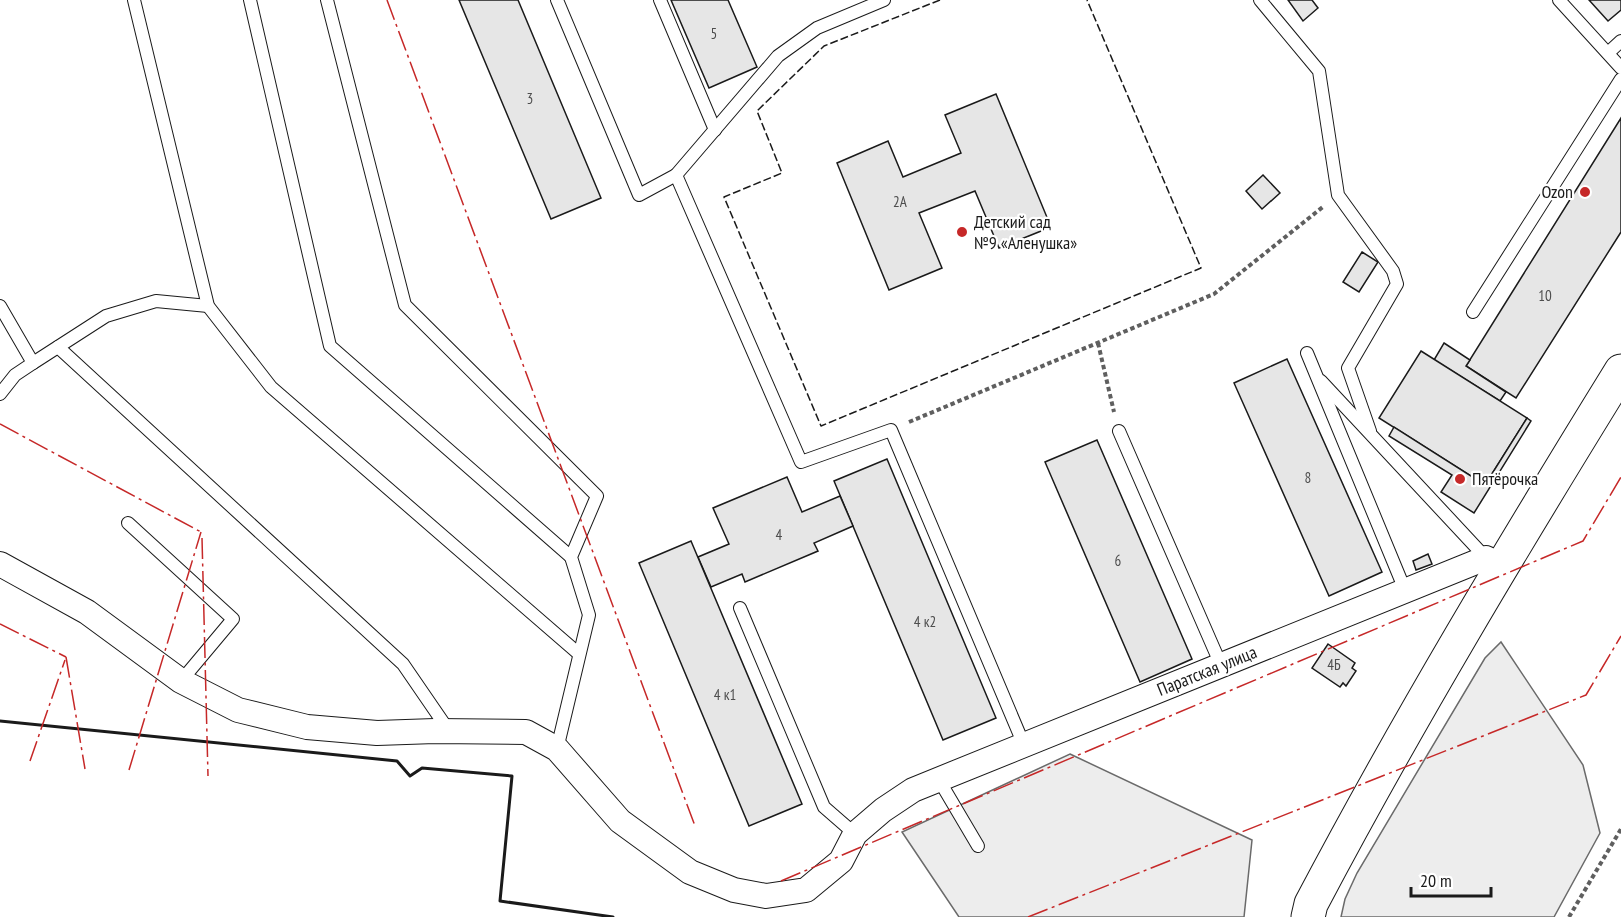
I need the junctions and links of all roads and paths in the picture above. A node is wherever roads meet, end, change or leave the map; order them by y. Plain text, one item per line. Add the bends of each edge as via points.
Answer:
1 (134, 0) edge
2 (250, 0) edge
3 (327, 0) edge
4 (557, 0) edge
5 (660, 0) edge
6 (884, 0) edge
7 (1260, 0) edge
8 (1559, 0) edge
9 (1621, 41) edge
10 (1608, 53) junction
11 (1621, 68) edge
12 (1621, 79) edge
13 (715, 130) junction
14 (676, 175) junction
15 (1338, 195) junction
16 (0, 306) edge
17 (208, 306) junction
18 (1473, 312) dead end
19 (1098, 343) junction
20 (58, 347) junction
21 (1307, 353) dead end
22 (33, 363) junction
23 (1621, 370) edge
24 (1317, 376) junction
25 (0, 394) edge
26 (891, 430) junction
27 (1119, 431) joint
28 (1370, 431) junction
29 (128, 523) dead end
30 (571, 557) junction
31 (1493, 562) junction
32 (0, 564) edge
33 (1405, 591) junction
34 (740, 608) dead end
35 (579, 654) junction
36 (1221, 665) junction
37 (181, 681) junction
38 (448, 731) junction
39 (1024, 745) junction
40 (556, 749) junction
41 (939, 780) junction
42 (1621, 829) edge
43 (855, 834) junction
44 (978, 846) dead end
45 (1308, 917) edge
46 (1569, 917) edge

1 - 17 lane
2 - 30 lane via 330,346
3 - 30 lane via 405,305 597,496
4 - 14 lane via 639,195
5 - 13 lane
6 - 13 lane via 817,28 778,56
7 - 15 lane via 1319,71
8 - 10 lane
9 - 10 lane
10 - 11 lane
12 - 18 lane
13 - 14 lane
14 - 26 lane via 801,462
15 - 19 path via 1214,294
15 - 28 lane via 1393,271 1398,284 1348,368
16 - 22 lane
17 - 20 lane via 156,301 106,316
17 - 35 lane via 271,387
19 - 26 path
19 - 27 path
20 - 22 lane
20 - 38 lane via 403,664
21 - 24 lane
22 - 25 lane via 15,375
23 - 31 main road
24 - 28 lane
24 - 33 lane
26 - 39 lane
27 - 36 lane
28 - 31 lane
29 - 37 lane via 233,619
30 - 35 lane via 589,615
31 - 33 street, Паратская улица
31 - 45 main road via 1351,827
32 - 37 street via 87,612
33 - 36 street, Паратская улица
34 - 43 lane via 824,807
35 - 40 lane
36 - 39 street, Паратская улица
37 - 38 street via 238,710 307,727 377,734
38 - 40 street via 526,732
39 - 41 street, Паратская улица
40 - 43 street via 620,821 690,872 734,890 766,896 806,890 841,861
41 - 43 street, Паратская улица via 913,790
41 - 44 lane
42 - 46 path

